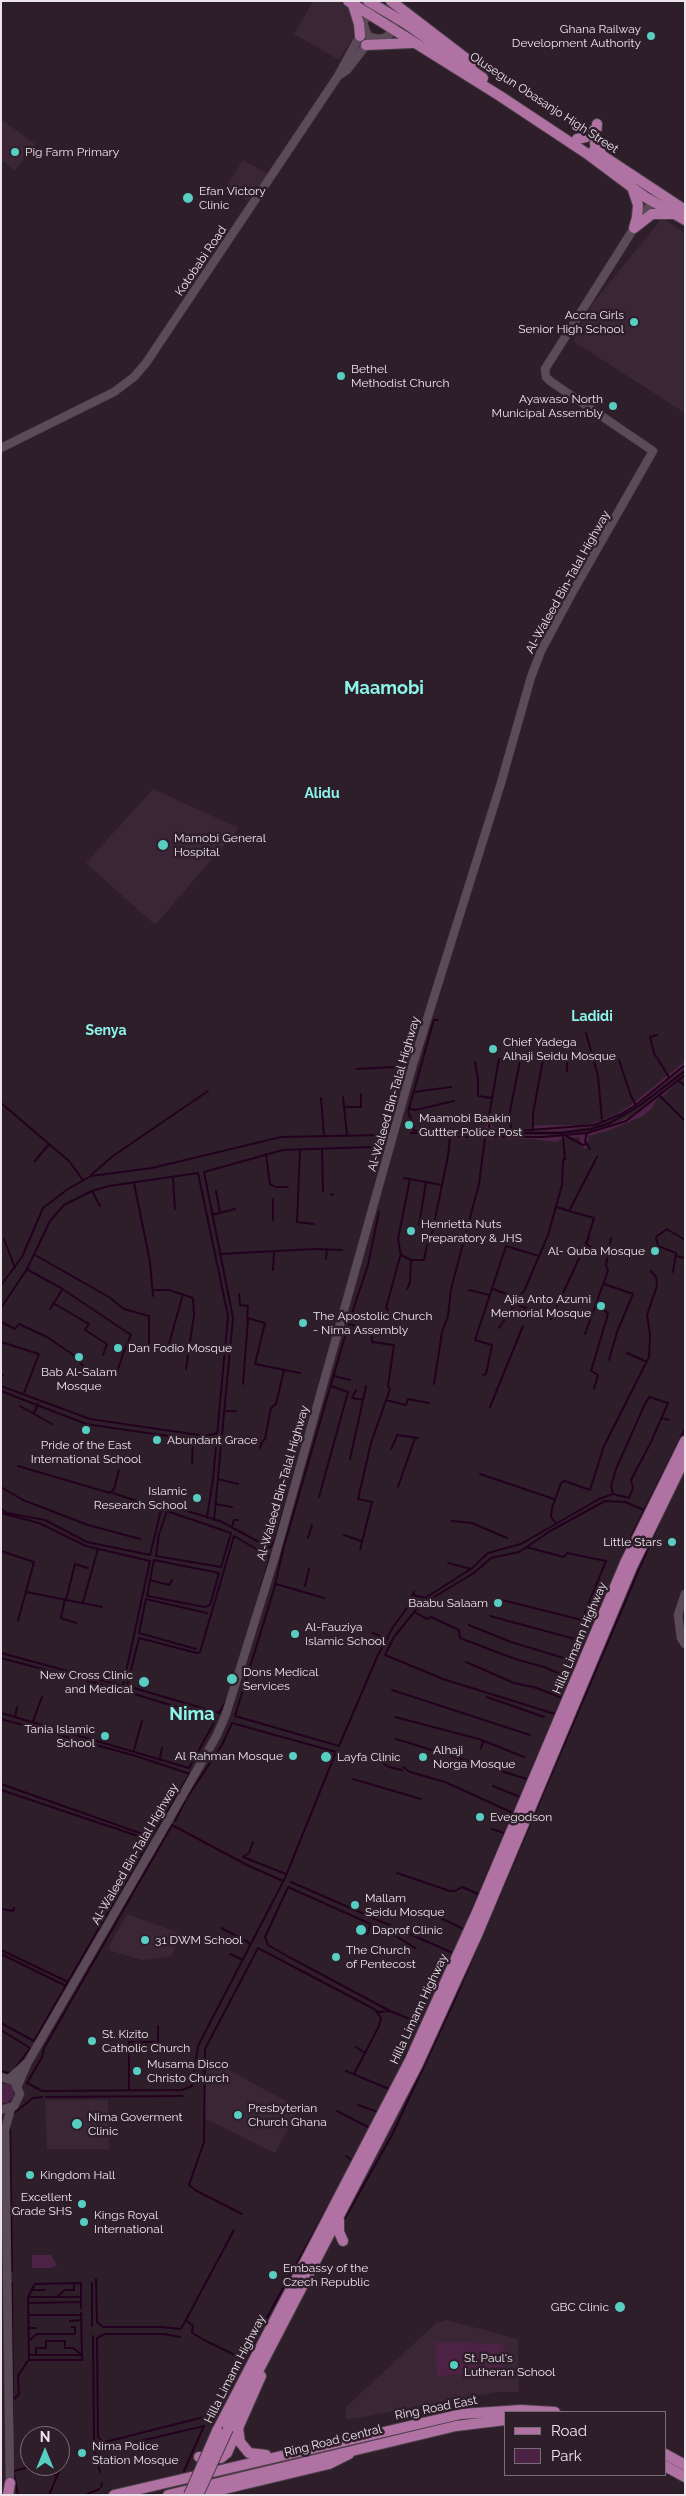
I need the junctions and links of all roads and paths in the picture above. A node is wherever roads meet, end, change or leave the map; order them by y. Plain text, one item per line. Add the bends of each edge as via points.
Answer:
1 (368, 1) edge
2 (391, 1) edge
3 (350, 3) edge
4 (387, 12) junction
5 (367, 14) junction
6 (392, 30) junction
7 (366, 37) junction
8 (412, 43) junction
9 (491, 84) junction
10 (576, 139) junction
11 (604, 157) junction
12 (631, 186) junction
13 (656, 197) junction
14 (682, 215) edge
15 (634, 228) junction
16 (1, 448) edge
17 (685, 1441) edge
18 (685, 1458) edge
19 (685, 1594) edge
20 (685, 1644) edge
21 (28, 2062) junction
22 (1, 2077) edge
23 (10, 2078) junction
24 (18, 2084) junction
25 (11, 2108) junction
26 (1, 2110) edge
27 (1, 2118) edge
28 (5, 2130) junction
29 (338, 2219) junction
30 (343, 2241) dead end
31 (503, 2411) edge
32 (503, 2411) edge
33 (538, 2411) edge
34 (503, 2420) edge
35 (228, 2429) junction
36 (352, 2438) junction
37 (359, 2448) junction
38 (666, 2455) edge
39 (199, 2457) dead end
40 (685, 2465) edge
41 (666, 2467) edge
42 (685, 2477) edge
43 (10, 2484) joint
44 (10, 2495) edge
45 (114, 2495) edge
46 (168, 2495) edge
47 (189, 2495) edge
48 (198, 2495) edge

1 - 4 main road, Olusegun Obasanjo High Street
2 - 9 main road via 482,72
3 - 5 main road, Olusegun Obasanjo High Street
3 - 7 main road
4 - 5 street via 374,9
4 - 6 street via 394,22
4 - 9 main road, Olusegun Obasanjo High Street
5 - 6 main road, Olusegun Obasanjo High Street
5 - 7 street
6 - 7 street via 384,38
6 - 8 main road, Olusegun Obasanjo High Street
7 - 8 main road
7 - 16 street, Kotobabi Road via 134,377 114,392
8 - 12 main road, Olusegun Obasanjo High Street via 500,96
9 - 10 main road, Olusegun Obasanjo High Street
10 - 11 main road, Olusegun Obasanjo High Street
10 - 11 main road via 586,137 596,127 595,144
11 - 13 main road, Olusegun Obasanjo High Street
12 - 13 main road, Olusegun Obasanjo High Street
12 - 15 main road via 638,205
13 - 14 main road, Olusegun Obasanjo High Street
13 - 15 street, Al-Waleed Bin-Talal Highway
14 - 15 main road via 656,213
15 - 21 street, Al-Waleed Bin-Talal Highway via 545,369 550,381 653,451 572,593 531,677 395,1129 275,1556 226,1714 217,1735
17 - 35 main road, Hilla Limann Highway via 625,1563 477,1912 410,2060
18 - 29 main road, Hilla Limann Highway via 632,1568 463,1967 417,2066
19 - 20 street via 678,1615
21 - 23 street, Al-Waleed Bin-Talal Highway
21 - 24 street, Al-Waleed Bin-Talal Highway
22 - 23 street
23 - 24 street
24 - 25 street, Al-Waleed Bin-Talal Highway via 20,2098
25 - 26 street
25 - 28 street
27 - 28 street
28 - 43 street
29 - 30 main road
29 - 35 main road, Hilla Limann Highway
31 - 33 main road, Ring Road East
32 - 36 main road, Ring Road East via 468,2413
34 - 37 main road, Ring Road Central via 456,2426
35 - 36 main road via 249,2453 259,2456 328,2437
35 - 39 main road via 224,2456
35 - 47 main road, Hilla Limann Highway, bridge
35 - 48 main road, Hilla Limann Highway, bridge
36 - 45 main road, Ring Road Central
37 - 46 main road, Ring Road Central
37 - 48 main road via 329,2464
38 - 40 main road
41 - 42 main road
43 - 44 main road

